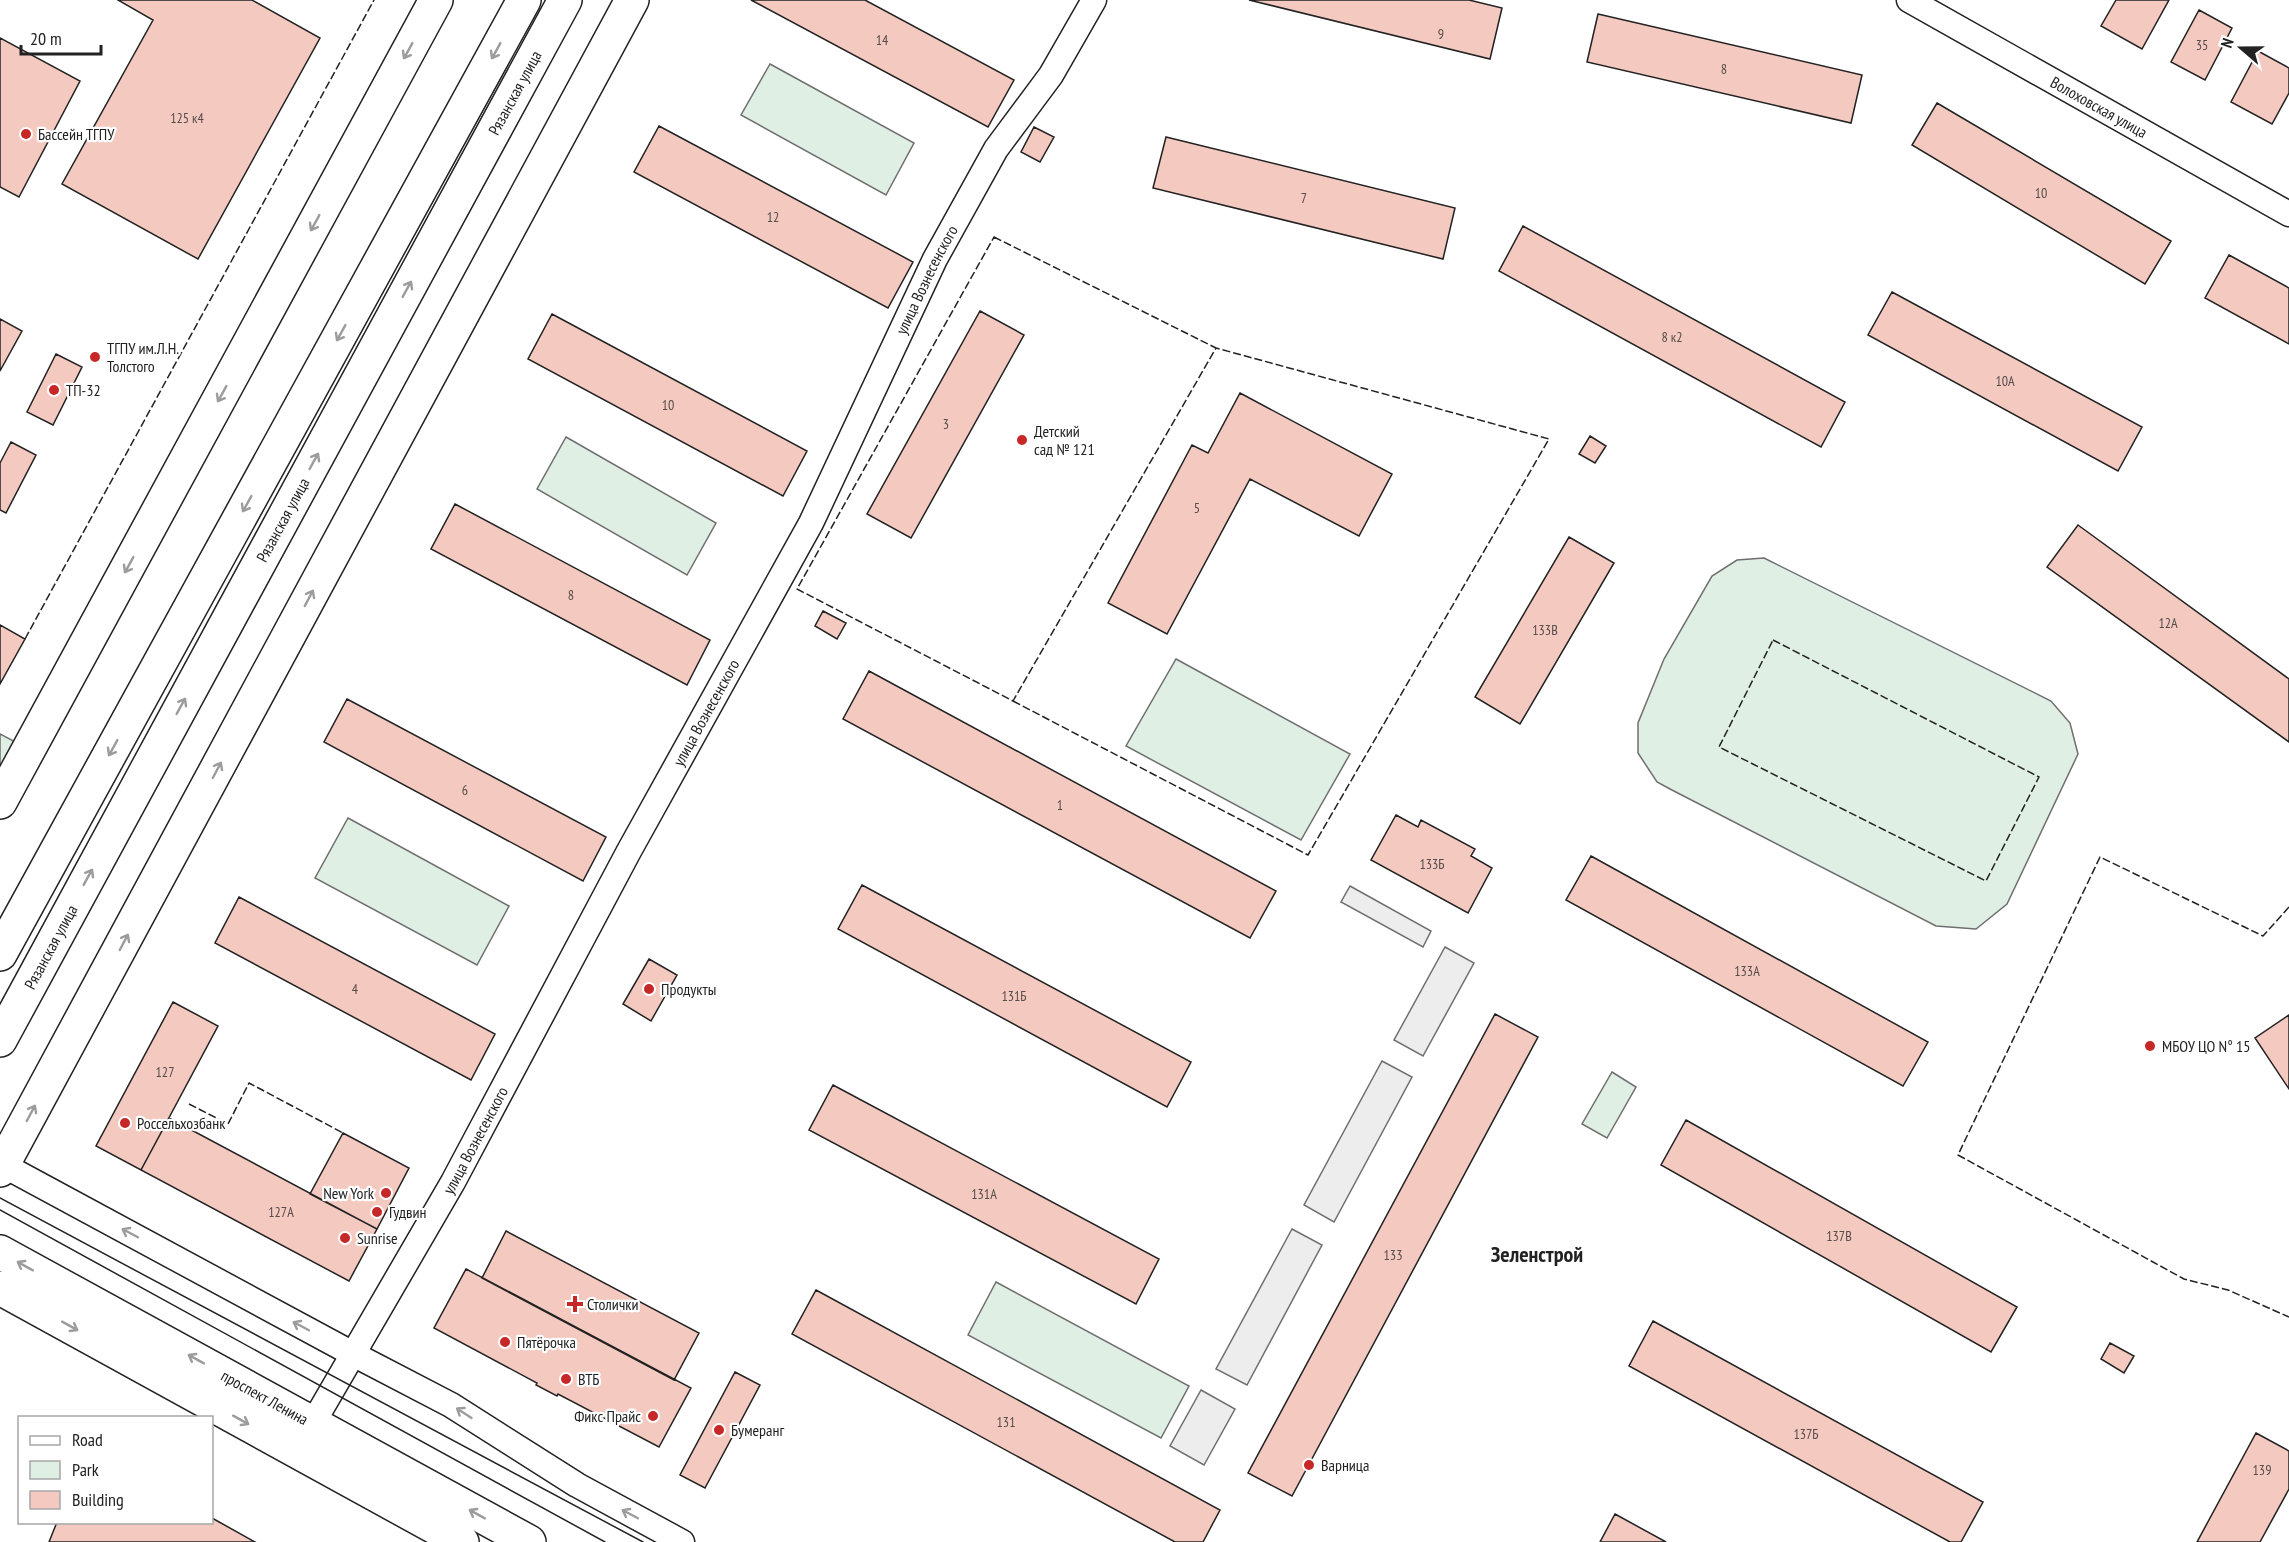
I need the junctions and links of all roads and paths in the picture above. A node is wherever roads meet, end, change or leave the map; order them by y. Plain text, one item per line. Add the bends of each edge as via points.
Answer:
1 (436, 0) edge
2 (524, 0) edge
3 (565, 0) edge
4 (632, 0) edge
5 (1094, 0) edge
6 (1909, 0) edge
7 (2289, 214) edge
8 (0, 802) edge
9 (0, 954) edge
10 (0, 1040) edge
11 (2, 1168) edge
12 (0, 1252) edge
13 (0, 1288) edge
14 (353, 1354) junction
15 (313, 1423) junction
16 (462, 1542) edge
17 (529, 1542) edge
18 (682, 1542) edge

1 -> 8 main road
2 -> 9 main road
10 -> 3 main road, Рязанская улица
11 -> 4 main road
5 - 14 street, улица Вознесенского via 1051,75 996,149 935,259 811,523 453,1182
6 - 7 street, Волоховская улица
14 -> 11 street
15 -> 12 main road, проспект Ленина
13 -> 16 main road, проспект Ленина
14 - 15 street, улица Вознесенского
18 -> 14 street via 577,1485 451,1405
17 -> 15 main road, проспект Ленина

